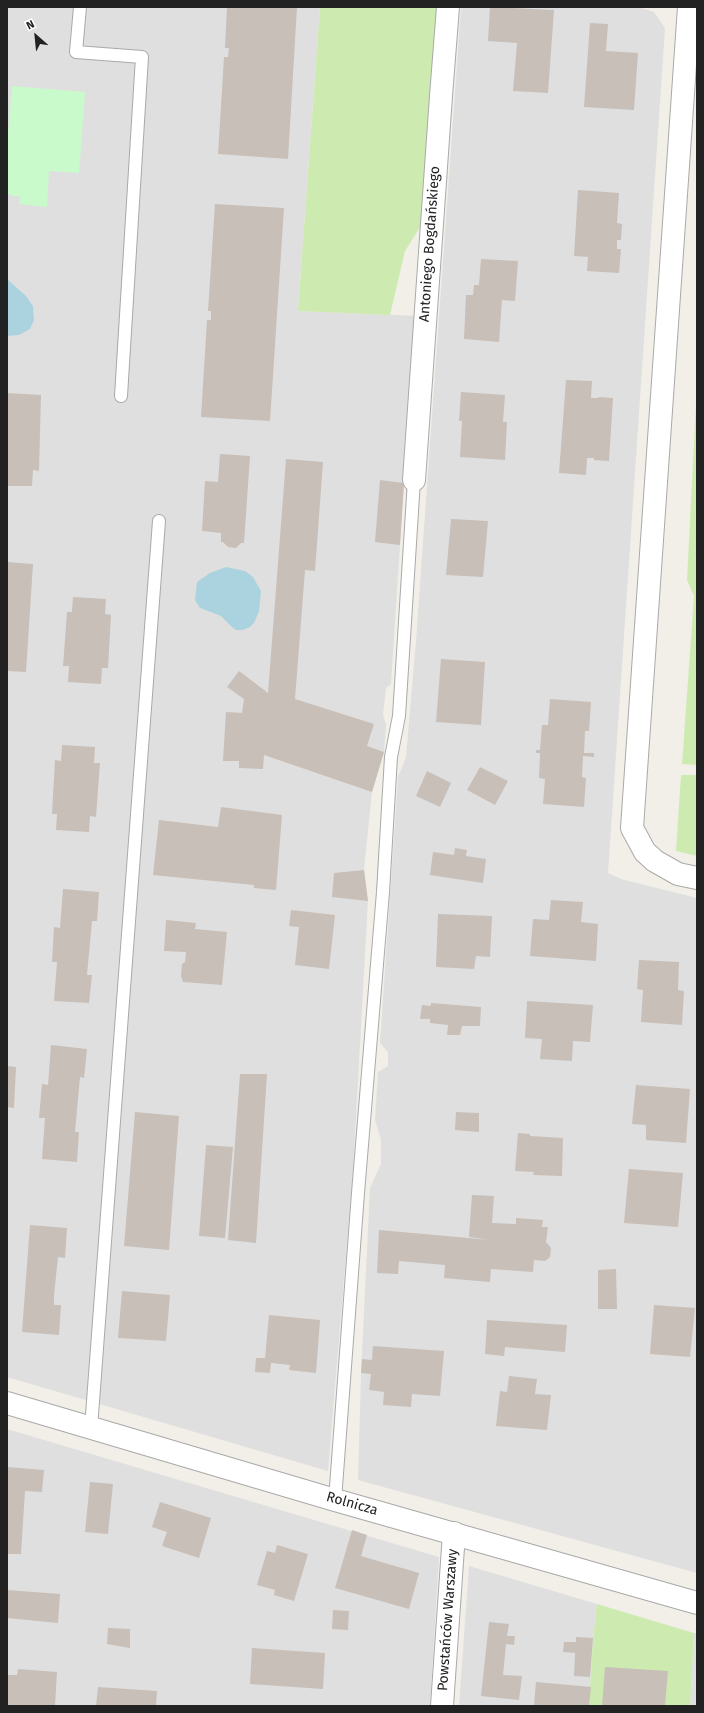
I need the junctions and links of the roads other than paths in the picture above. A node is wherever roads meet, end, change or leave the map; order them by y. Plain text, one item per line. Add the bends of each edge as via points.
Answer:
1 (80, 7) edge
2 (448, 7) edge
3 (689, 7) edge
4 (121, 396) dead end
5 (414, 480) joint
6 (159, 521) dead end
7 (697, 878) edge
8 (7, 1403) edge
9 (91, 1428) junction
10 (335, 1500) junction
11 (454, 1533) junction
12 (697, 1604) edge
13 (442, 1706) edge

1 - 4 lane via 76,52 142,57
2 - 5 street, Antoniego Bogdańskiego
3 - 7 street via 632,828 645,852 655,861 678,874
5 - 10 lane via 399,716 392,757
6 - 9 lane
8 - 9 street, Rolnicza
9 - 10 street, Rolnicza
10 - 11 street, Rolnicza
11 - 12 street, Rolnicza
11 - 13 street, Powstańców Warszawy

